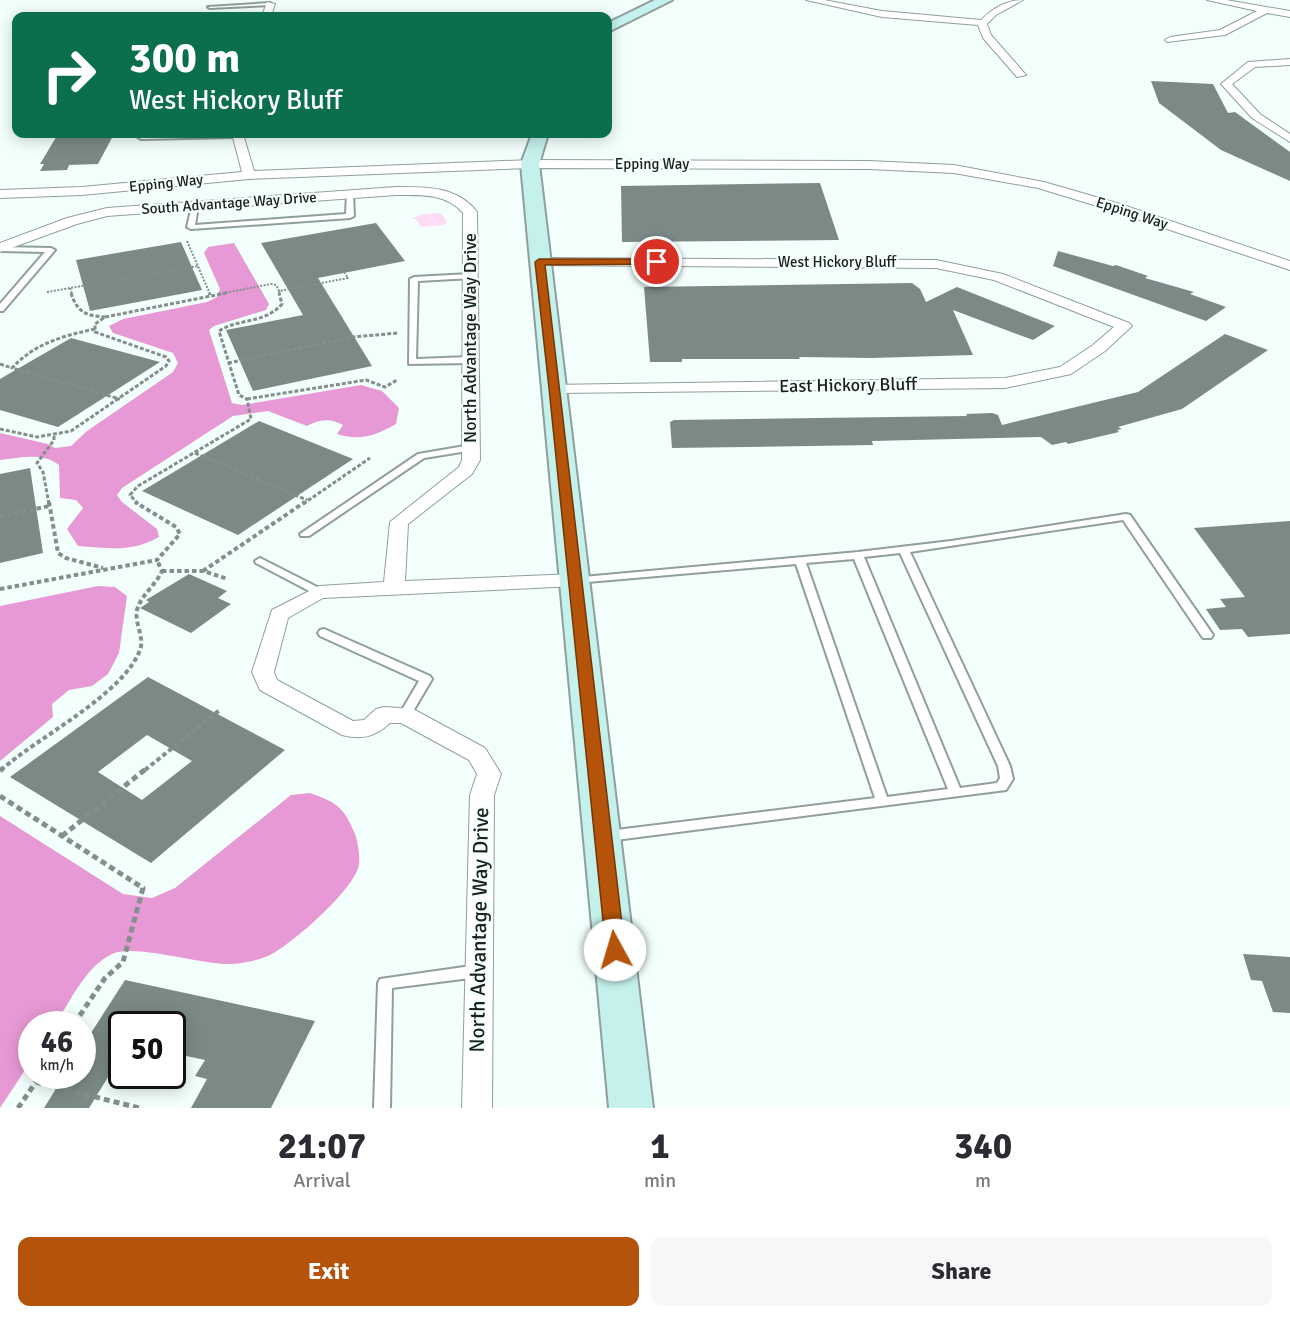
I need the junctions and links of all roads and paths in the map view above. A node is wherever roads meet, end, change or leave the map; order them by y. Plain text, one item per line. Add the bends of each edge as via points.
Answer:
1 (665, 0) edge
2 (810, 0) edge
3 (1019, 0) edge
4 (1211, 0) edge
5 (270, 4) joint
6 (210, 7) dead end
7 (1265, 10) junction
8 (267, 12) edge
9 (1290, 14) edge
10 (983, 23) junction
11 (612, 26) edge
12 (1170, 40) dead end
13 (1290, 62) edge
14 (1022, 75) dead end
15 (238, 138) edge
16 (539, 138) edge
17 (1290, 139) edge
18 (530, 164) junction
19 (393, 171) junction
20 (249, 175) junction
21 (82, 191) junction
22 (396, 191) junction
23 (0, 194) edge
24 (350, 194) junction
25 (462, 200) joint
26 (195, 206) junction
27 (59, 226) junction
28 (191, 227) junction
29 (315, 228) dead end
30 (0, 248) edge
31 (539, 262) junction
32 (198, 266) junction
33 (1290, 266) edge
34 (470, 276) junction
35 (70, 288) junction
36 (279, 291) junction
37 (47, 292) dead end
38 (210, 295) junction
39 (0, 309) edge
40 (105, 317) junction
41 (1124, 326) joint
42 (95, 330) junction
43 (381, 334) dead end
44 (470, 360) junction
45 (228, 363) junction
46 (0, 364) edge
47 (12, 368) junction
48 (397, 380) dead end
49 (555, 388) junction
50 (120, 399) junction
51 (247, 399) junction
52 (0, 429) edge
53 (54, 436) junction
54 (471, 448) junction
55 (195, 452) junction
56 (370, 458) dead end
57 (308, 500) junction
58 (49, 506) junction
59 (0, 518) edge
60 (305, 534) dead end
61 (904, 550) junction
62 (858, 555) junction
63 (157, 560) junction
64 (800, 560) junction
65 (260, 561) dead end
66 (105, 568) junction
67 (162, 571) junction
68 (203, 571) junction
69 (228, 579) dead end
70 (576, 580) junction
71 (394, 588) junction
72 (0, 589) edge
73 (319, 592) junction
74 (324, 633) dead end
75 (1207, 635) dead end
76 (221, 709) dead end
77 (405, 715) junction
78 (0, 771) edge
79 (956, 793) junction
80 (0, 796) edge
81 (882, 801) junction
82 (62, 836) junction
83 (603, 837) junction
84 (478, 971) junction
85 (83, 1011) edge
86 (31, 1089) edge
87 (64, 1089) edge
88 (18, 1108) edge
89 (139, 1108) edge
90 (382, 1108) edge
91 (477, 1108) edge
92 (632, 1108) edge

1 - 11 main road
2 - 10 street via 873,13
3 - 10 street via 993,13
4 - 7 street
5 - 6 lane
5 - 8 street
7 - 9 street
7 - 12 street via 1222,33
10 - 14 street via 986,36
13 - 17 street via 1252,64 1226,84 1256,116
15 - 20 street
16 - 18 main road
18 - 19 street, Epping Way
18 - 31 main road
18 - 33 street, Epping Way via 954,169 1040,185
19 - 20 street, Epping Way
19 - 22 street
20 - 21 street, Epping Way
21 - 23 street, Epping Way
21 - 27 street
22 - 24 street, South Advantage Way Drive
22 - 25 street, South Advantage Way Drive via 434,191
24 - 26 street, South Advantage Way Drive
24 - 28 lane via 350,216
25 - 34 street, North Advantage Way Drive via 470,212
26 - 27 street, South Advantage Way Drive via 107,212
26 - 28 lane
27 - 30 street, South Advantage Way Drive
28 - 32 path via 185,237
29 - 36 path via 348,278
30 - 39 lane via 51,250
31 - 41 street, West Hickory Bluff via 936,264 998,277
31 - 49 main road
32 - 35 path
32 - 38 path
34 - 44 street, North Advantage Way Drive
34 - 44 lane via 414,279 412,362
35 - 37 path
35 - 40 path via 75,307 81,313
36 - 38 path via 271,284
36 - 45 path via 282,304 274,313 219,331
38 - 40 path
40 - 42 path via 95,324
41 - 49 street, East Hickory Bluff via 1065,371 1005,383
42 - 47 path via 47,342 20,358
42 - 50 path via 169,361
43 - 45 path
44 - 54 street, North Advantage Way Drive
45 - 51 path via 239,395
46 - 47 path
47 - 50 path
48 - 51 path via 385,387 366,380
49 - 70 main road
50 - 53 path via 71,431
51 - 55 path via 251,419
52 - 53 path via 37,437
53 - 58 path via 37,463 43,472
54 - 60 lane via 421,456
54 - 71 street, North Advantage Way Drive via 466,470 399,522
55 - 57 path
55 - 63 path via 138,486 130,495 176,527 180,534
56 - 57 path
57 - 68 path
58 - 59 path
58 - 66 path via 58,553
61 - 62 lane
61 - 75 lane via 1126,517
61 - 79 lane via 1007,779 1001,787
62 - 64 lane
62 - 79 lane
63 - 66 path
63 - 67 path
64 - 70 lane
64 - 81 lane
65 - 73 lane
66 - 72 path
67 - 68 path
67 - 78 path via 136,611 141,650 122,678
68 - 69 path
70 - 71 street
70 - 83 main road
71 - 73 street
73 - 77 street via 279,615 263,672 268,685 350,729 370,728 384,715
74 - 77 lane via 426,679
76 - 82 path
77 - 84 street, North Advantage Way Drive via 477,754 489,774 482,795
79 - 81 lane
80 - 82 path
81 - 83 lane
82 - 85 path via 143,888 123,962 105,978
83 - 92 main road
84 - 90 lane via 384,983
84 - 91 street, North Advantage Way Drive
86 - 88 path
87 - 89 path

